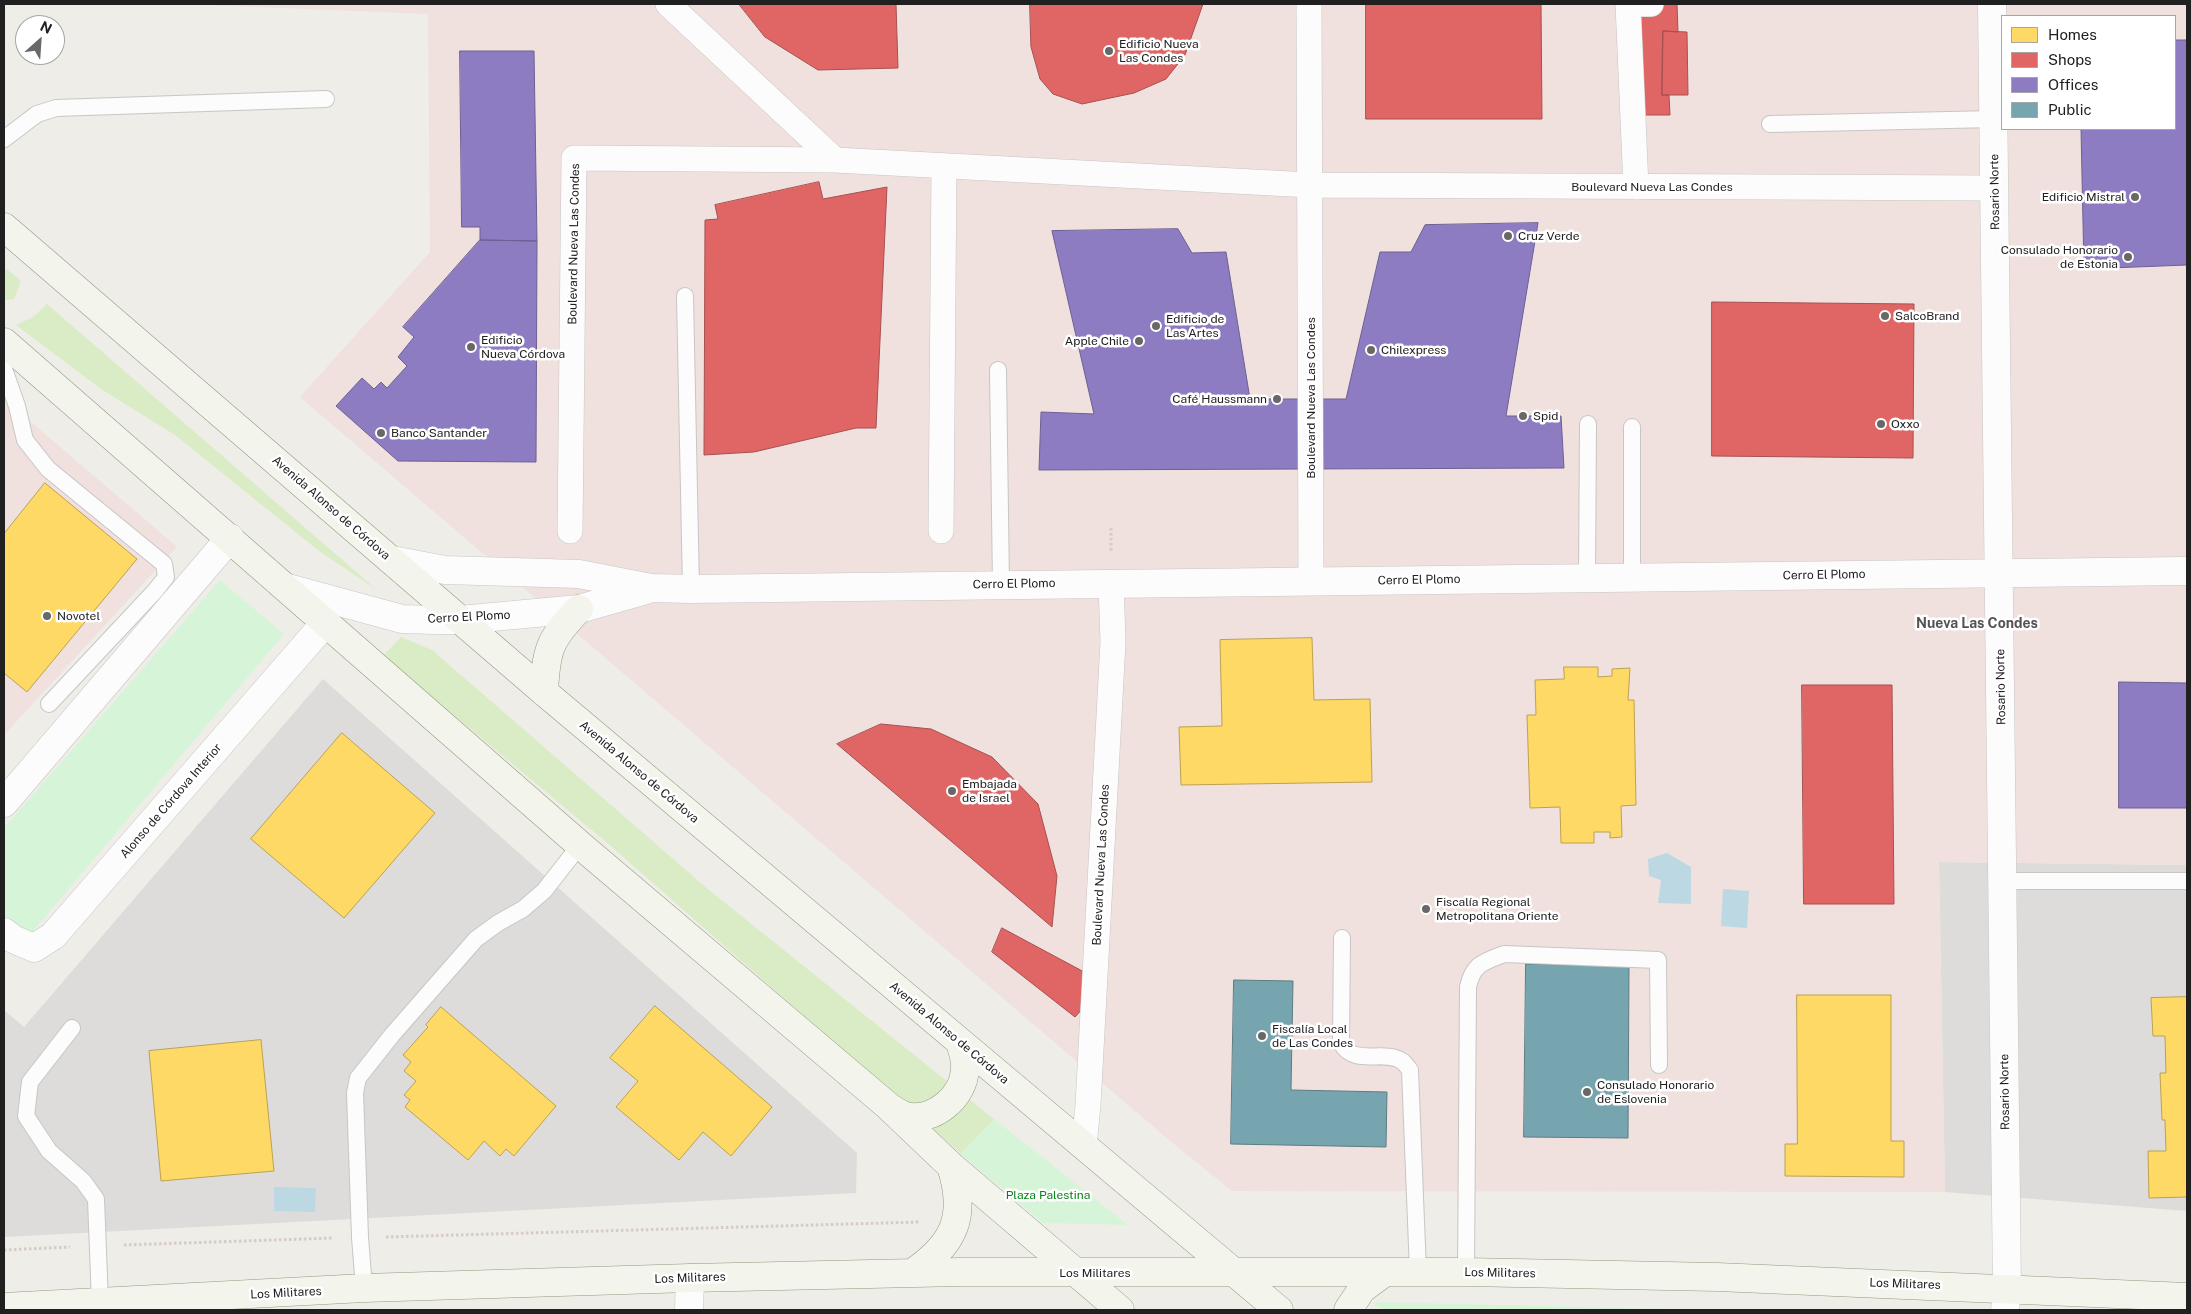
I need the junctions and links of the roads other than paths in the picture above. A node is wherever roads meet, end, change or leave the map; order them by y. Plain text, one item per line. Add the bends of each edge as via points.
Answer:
1 (668, 4) edge
2 (1309, 4) edge
3 (1651, 4) edge
4 (1992, 4) edge
5 (326, 99) dead end
6 (1994, 119) junction
7 (1770, 124) dead end
8 (4, 139) edge
9 (836, 160) junction
10 (944, 167) junction
11 (1310, 185) junction
12 (1636, 187) junction
13 (1994, 188) junction
14 (4, 227) edge
15 (685, 296) dead end
16 (4, 342) edge
17 (4, 369) edge
18 (998, 370) dead end
19 (1588, 424) dead end
20 (1632, 426) dead end
21 (570, 531) dead end
22 (941, 531) dead end
23 (230, 538) junction
24 (392, 560) junction
25 (2187, 571) edge
26 (2000, 572) junction
27 (1632, 577) junction
28 (1587, 578) junction
29 (1311, 581) junction
30 (1001, 584) junction
31 (1111, 584) junction
32 (288, 588) junction
33 (651, 588) junction
34 (691, 589) junction
35 (580, 609) junction
36 (460, 620) junction
37 (326, 622) junction
38 (108, 660) junction
39 (544, 692) junction
40 (49, 704) dead end
41 (4, 803) edge
42 (580, 845) junction
43 (2187, 880) edge
44 (2003, 881) junction
45 (4, 932) edge
46 (1342, 938) dead end
47 (72, 1028) dead end
48 (960, 1043) junction
49 (1659, 1065) dead end
50 (888, 1106) junction
51 (1084, 1146) junction
52 (951, 1166) junction
53 (1074, 1272) junction
54 (1418, 1272) junction
55 (1466, 1272) junction
56 (912, 1273) junction
57 (1234, 1273) junction
58 (1384, 1273) junction
59 (690, 1278) junction
60 (364, 1288) junction
61 (2187, 1297) edge
62 (2006, 1300) edge
63 (100, 1303) junction
64 (4, 1307) edge
65 (689, 1310) edge
66 (1120, 1310) edge
67 (1279, 1310) edge
68 (1348, 1310) edge

1 - 9 street
2 - 11 street, Boulevard Nueva Las Condes
3 - 12 street via 1628,4
4 - 6 street, Rosario Norte
5 - 8 lane via 56,108 37,114
6 - 7 lane
6 - 13 street, Rosario Norte
9 - 10 street, Boulevard Nueva Las Condes
9 - 21 street, Boulevard Nueva Las Condes via 574,158
10 - 11 street, Boulevard Nueva Las Condes
10 - 22 street
11 - 12 street, Boulevard Nueva Las Condes
11 - 29 street, Boulevard Nueva Las Condes
12 - 13 street, Boulevard Nueva Las Condes
13 - 26 street, Rosario Norte
14 - 24 main road, Avenida Alonso de Córdova
15 - 34 lane
16 - 23 main road
17 - 38 lane via 25,440 48,469 164,564 166,577
18 - 30 lane
19 - 28 lane
20 - 27 lane
23 - 32 main road
23 - 38 street
24 - 33 street, Cerro El Plomo via 445,570 579,574
24 - 36 main road, Avenida Alonso de Córdova
25 - 26 street, Cerro El Plomo
26 - 27 street, Cerro El Plomo
26 - 44 street, Rosario Norte
27 - 28 street, Cerro El Plomo
28 - 29 street, Cerro El Plomo
29 - 31 street, Cerro El Plomo
30 - 31 street, Cerro El Plomo
30 - 34 street, Cerro El Plomo
31 - 51 street, Boulevard Nueva Las Condes via 1113,642
32 - 36 street, Cerro El Plomo via 402,619
32 - 37 main road
33 - 34 street, Cerro El Plomo
33 - 35 street, Cerro El Plomo
35 - 36 street, Cerro El Plomo
35 - 39 main road via 552,640 546,659
36 - 39 main road, Avenida Alonso de Córdova
37 - 42 main road
37 - 45 street, Alonso de Córdova Interior via 53,936 34,948
38 - 40 lane
38 - 41 street
39 - 48 main road, Avenida Alonso de Córdova
42 - 50 main road
42 - 60 lane via 544,891 476,939 358,1078 355,1093
43 - 44 lane
44 - 62 street, Rosario Norte
46 - 54 lane via 1341,1043 1345,1050 1356,1056 1402,1061 1410,1070
47 - 63 lane via 30,1082 26,1116 49,1151 83,1181 96,1199
48 - 50 main road via 965,1070 962,1085 945,1107 932,1113 904,1116
48 - 51 main road, Avenida Alonso de Córdova
49 - 55 lane via 1658,960 1504,954 1484,962 1471,973 1468,987
50 - 52 main road
51 - 57 main road, Avenida Alonso de Córdova
52 - 53 main road
52 - 56 main road via 957,1184 956,1221 946,1243 933,1259
53 - 56 main road, Los Militares
53 - 57 main road, Los Militares
53 - 66 main road
54 - 55 main road, Los Militares
54 - 58 main road, Los Militares
55 - 62 main road, Los Militares via 1726,1277
56 - 59 main road, Los Militares
57 - 58 main road, Los Militares
57 - 67 main road, Avenida Alonso de Córdova
58 - 68 main road via 1362,1288
59 - 60 main road, Los Militares
59 - 65 street
60 - 63 main road, Los Militares
61 - 62 main road, Los Militares
63 - 64 main road, Los Militares

